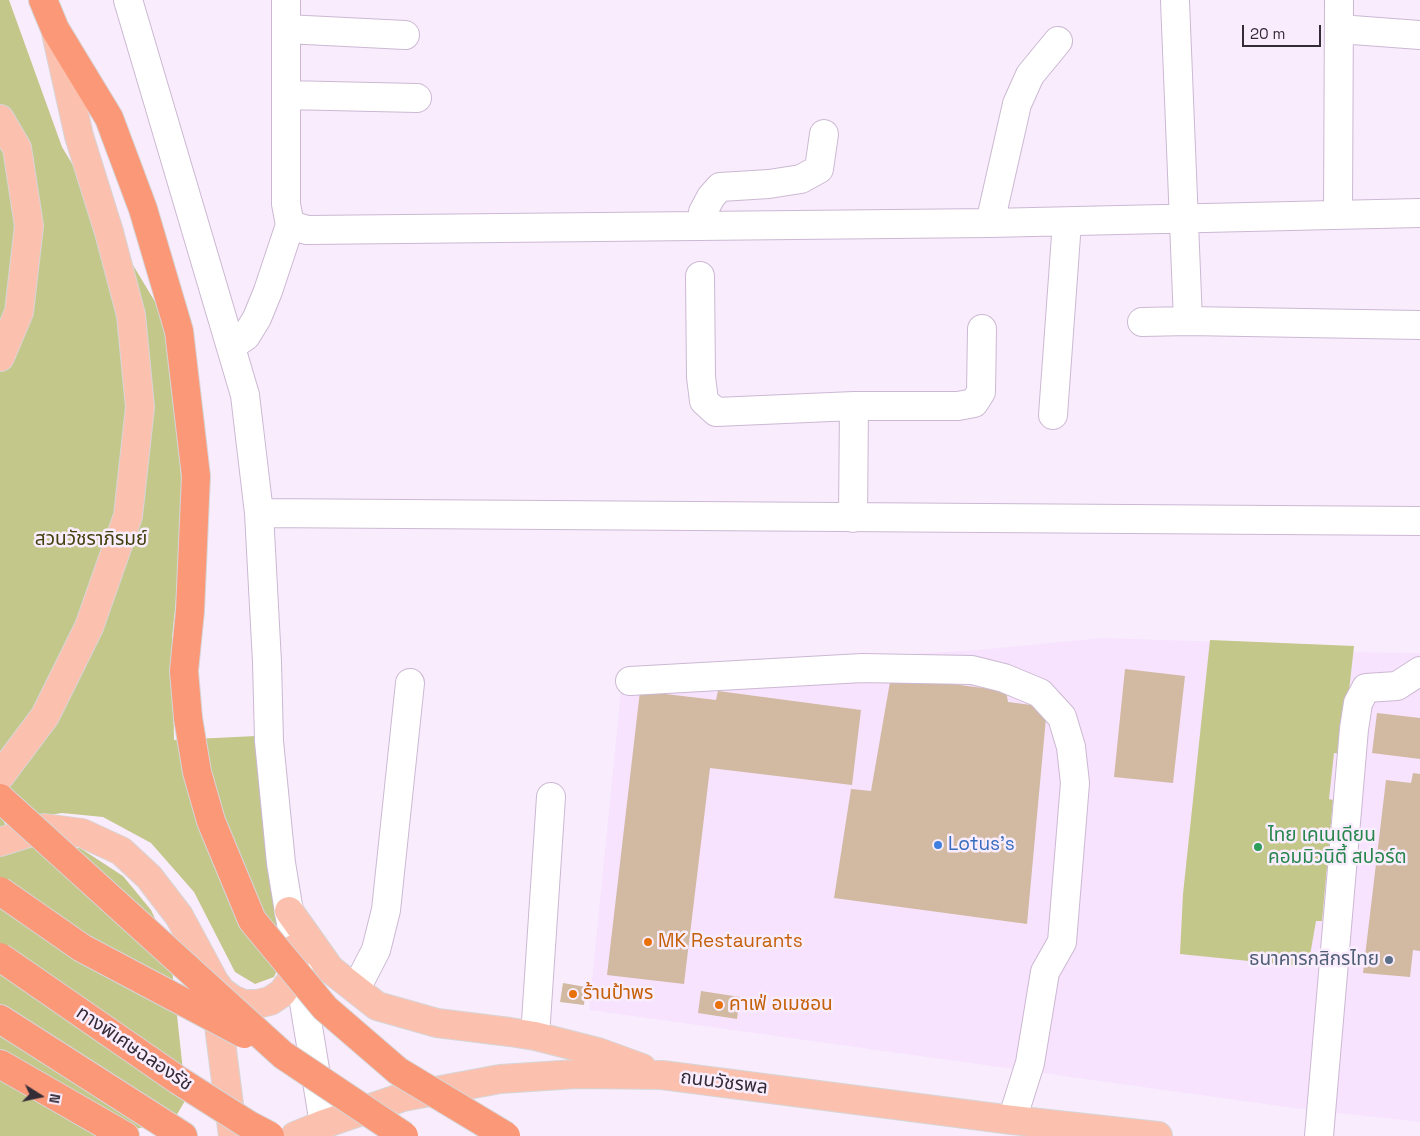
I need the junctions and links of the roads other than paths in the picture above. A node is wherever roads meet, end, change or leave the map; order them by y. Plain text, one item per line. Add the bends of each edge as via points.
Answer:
1 (43, 0) edge
2 (128, 0) edge
3 (286, 0) edge
4 (1339, 0) edge
5 (1175, 1) edge
6 (55, 29) junction
7 (286, 29) junction
8 (1339, 29) junction
9 (405, 35) dead end
10 (1420, 35) edge
11 (1058, 41) dead end
12 (286, 95) junction
13 (417, 98) dead end
14 (0, 119) edge
15 (824, 134) dead end
16 (1420, 212) edge
17 (1338, 214) junction
18 (1184, 219) junction
19 (1067, 222) junction
20 (990, 223) junction
21 (290, 224) junction
22 (701, 226) junction
23 (700, 276) dead end
24 (1188, 321) junction
25 (1142, 322) dead end
26 (1420, 325) edge
27 (982, 329) dead end
28 (231, 346) junction
29 (0, 357) edge
30 (854, 406) junction
31 (1053, 415) dead end
32 (259, 513) junction
33 (853, 518) junction
34 (1420, 521) edge
35 (1420, 671) edge
36 (630, 681) dead end
37 (410, 683) dead end
38 (0, 776) edge
39 (551, 797) dead end
40 (0, 798) edge
41 (0, 842) edge
42 (0, 891) edge
43 (289, 911) junction
44 (294, 943) junction
45 (0, 956) edge
46 (213, 979) junction
47 (356, 989) junction
48 (0, 1019) edge
49 (535, 1036) junction
50 (283, 1055) junction
51 (0, 1064) edge
52 (662, 1075) junction
53 (1012, 1120) junction
54 (324, 1124) junction
55 (125, 1136) edge
56 (184, 1136) edge
57 (233, 1136) edge
58 (270, 1136) edge
59 (295, 1136) edge
60 (404, 1136) edge
61 (506, 1136) edge
62 (1158, 1136) edge
63 (1319, 1136) edge

1 - 6 highway
2 - 28 street
3 - 7 street
4 - 8 street
5 - 18 street
6 - 38 main road via 79,136 131,315 140,407 128,516 90,627 44,716
6 - 61 highway, bridge via 109,118 143,209 179,331 196,476 184,670 197,772 211,820 252,920 325,1008 398,1071
7 - 9 street
7 - 12 street
8 - 10 street
8 - 17 street
11 - 20 street via 1030,75 1017,104
12 - 13 street
12 - 21 street via 286,204
14 - 29 main road via 17,148 29,226 19,312
15 - 22 street via 820,169 801,179 720,187 703,212
16 - 17 street
17 - 18 street
18 - 19 street
18 - 24 street
19 - 20 street
19 - 31 street
20 - 22 street
21 - 22 street via 307,230
21 - 28 street via 257,318 246,336
23 - 30 street via 701,377 704,401 716,412
24 - 25 street
24 - 26 street
27 - 30 street via 981,392 974,403 958,406
28 - 32 street via 246,394
30 - 33 street
32 - 33 street
32 - 43 street via 269,740
33 - 34 street
35 - 63 street via 1397,686 1366,688 1358,703
36 - 53 street via 862,668 972,670 1004,678 1040,694 1062,717 1071,747 1075,783 1062,942 1045,972 1030,1063
37 - 47 street via 386,910 376,950
39 - 49 street
40 - 50 highway, bridge
41 - 46 main road via 44,828 82,833 121,851 149,877 179,916
42 - 50 highway, bridge via 82,948
43 - 44 street
43 - 47 main road via 330,969
44 - 46 main road via 295,970 282,993 270,1001 244,1004 221,991
44 - 54 street
45 - 58 highway, ทางพิเศษฉลองรัช, bridge via 178,1080
46 - 57 main road
47 - 49 main road via 377,1006 437,1023
48 - 56 highway
49 - 52 main road via 598,1052
50 - 60 highway, bridge
51 - 55 highway
52 - 53 main road, ถนนวัชรพล
52 - 54 main road, ถนนวัชรพล via 576,1074 500,1079 403,1097
53 - 62 main road, ถนนวัชรพล
54 - 59 main road, ถนนวัชรพล

